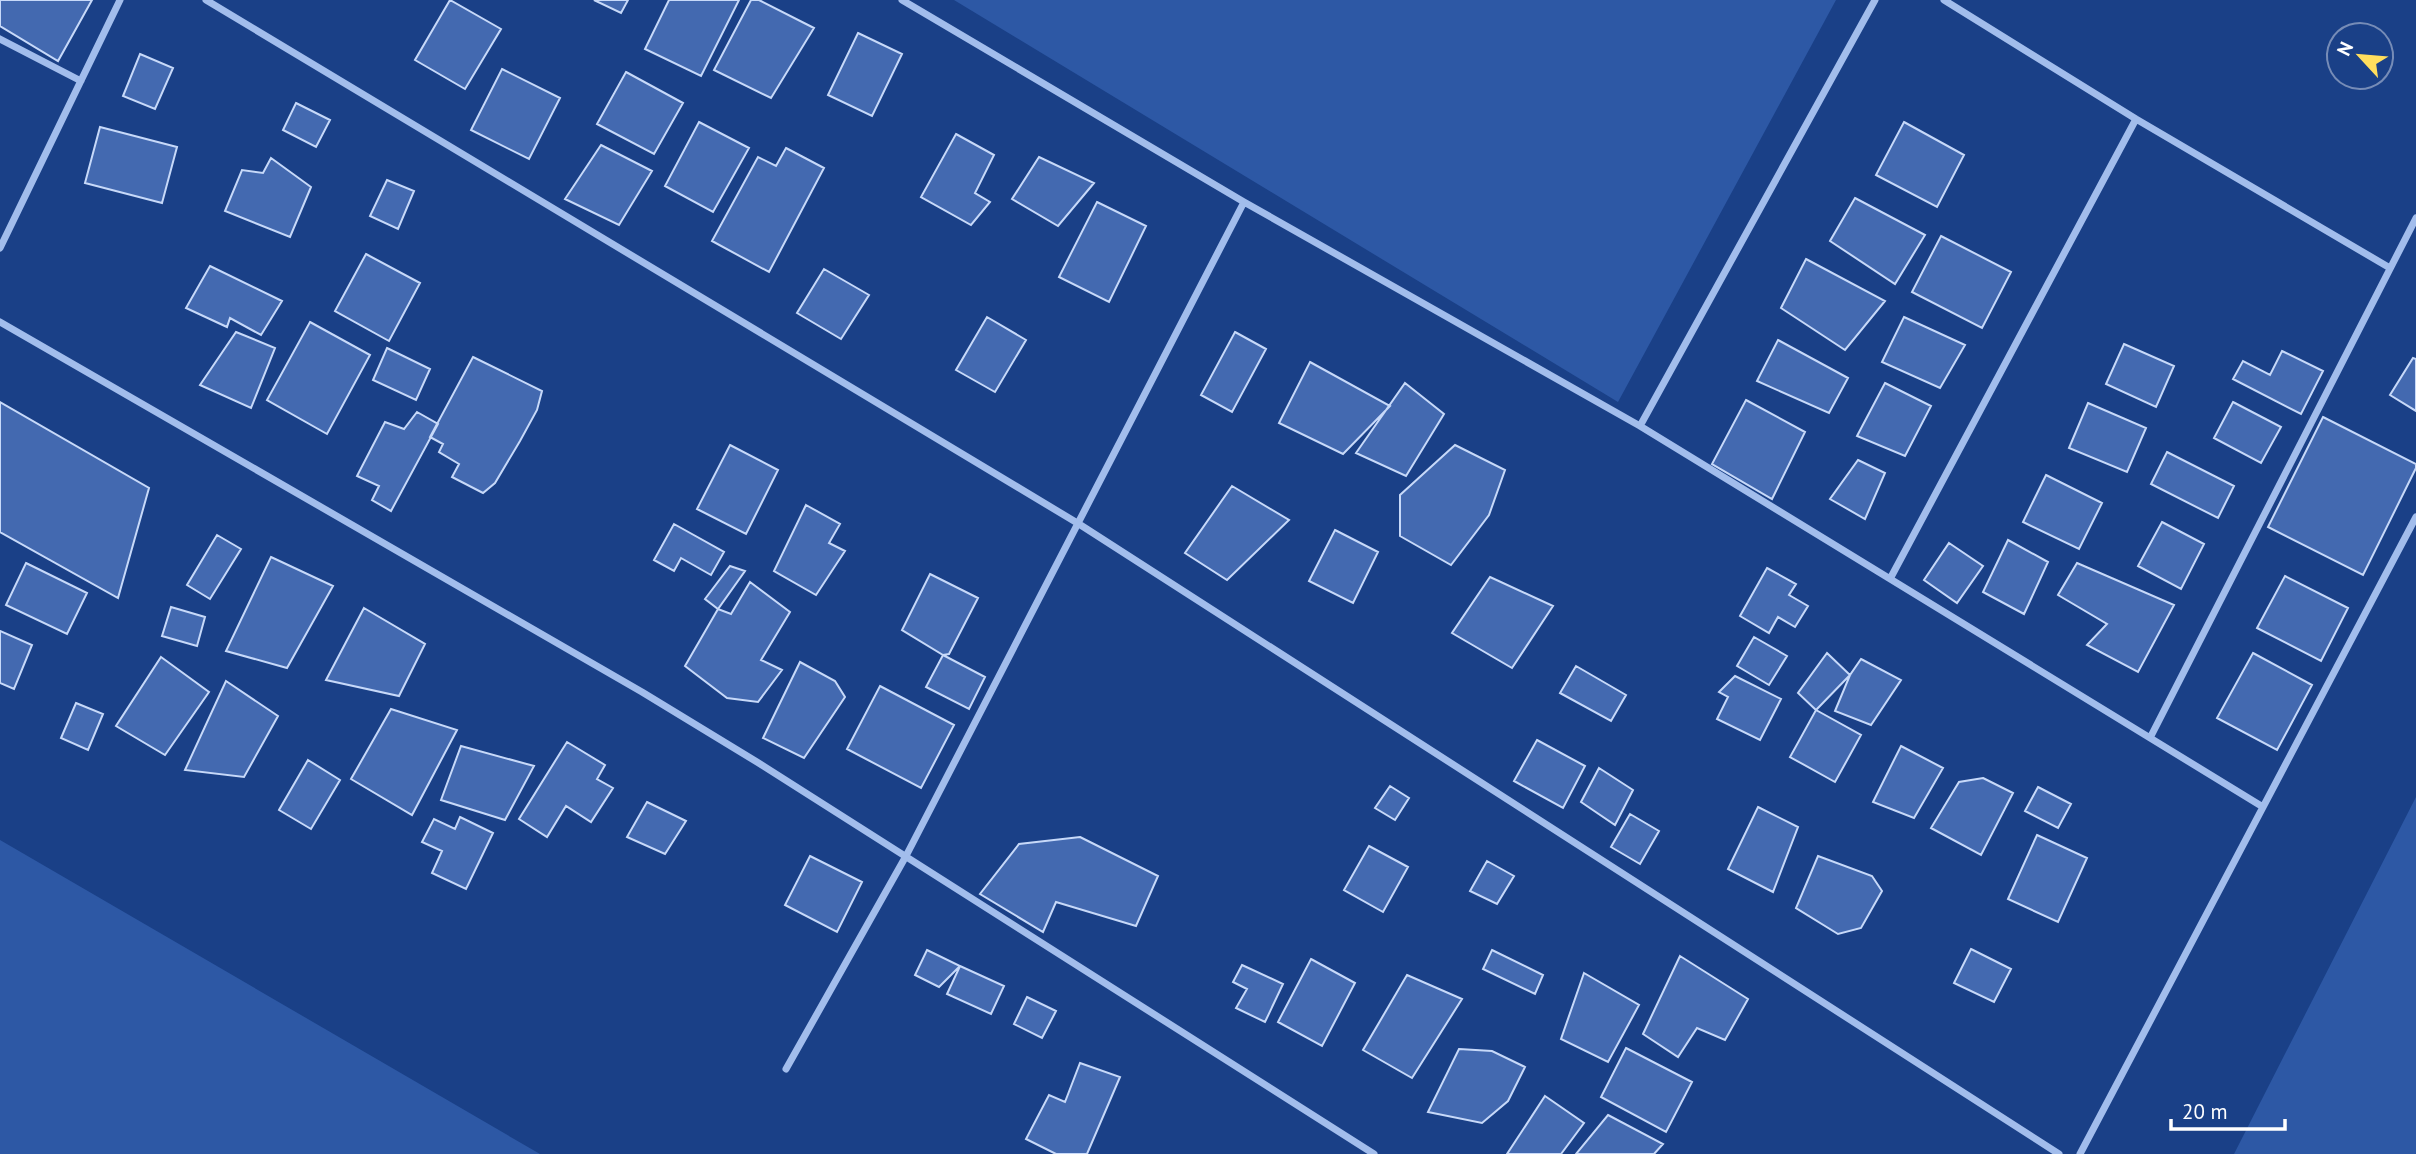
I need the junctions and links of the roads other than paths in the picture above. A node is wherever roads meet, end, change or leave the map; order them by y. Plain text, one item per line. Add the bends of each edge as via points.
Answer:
1 (120, 0) edge
2 (206, 0) edge
3 (902, 0) edge
4 (1875, 0) edge
5 (1944, 0) edge
6 (0, 39) edge
7 (81, 81) junction
8 (2136, 119) junction
9 (1244, 202) junction
10 (2416, 218) edge
11 (0, 248) edge
12 (2389, 268) junction
13 (0, 322) edge
14 (1640, 426) junction
15 (2416, 517) edge
16 (1079, 524) junction
17 (1890, 579) junction
18 (2150, 738) junction
19 (2263, 807) junction
20 (906, 856) junction
21 (786, 1069) dead end
22 (1374, 1154) edge
23 (2059, 1154) edge
24 (2080, 1154) edge

1 - 7 street
2 - 16 street
3 - 9 street
4 - 14 street
5 - 8 street
6 - 7 street
7 - 11 street
8 - 12 street
8 - 17 street
9 - 14 street
9 - 16 street
10 - 12 street
12 - 18 street
13 - 20 street via 642,692
14 - 17 street
15 - 19 street
16 - 20 street
16 - 23 street
17 - 18 street
18 - 19 street
19 - 24 street
20 - 21 street
20 - 22 street

